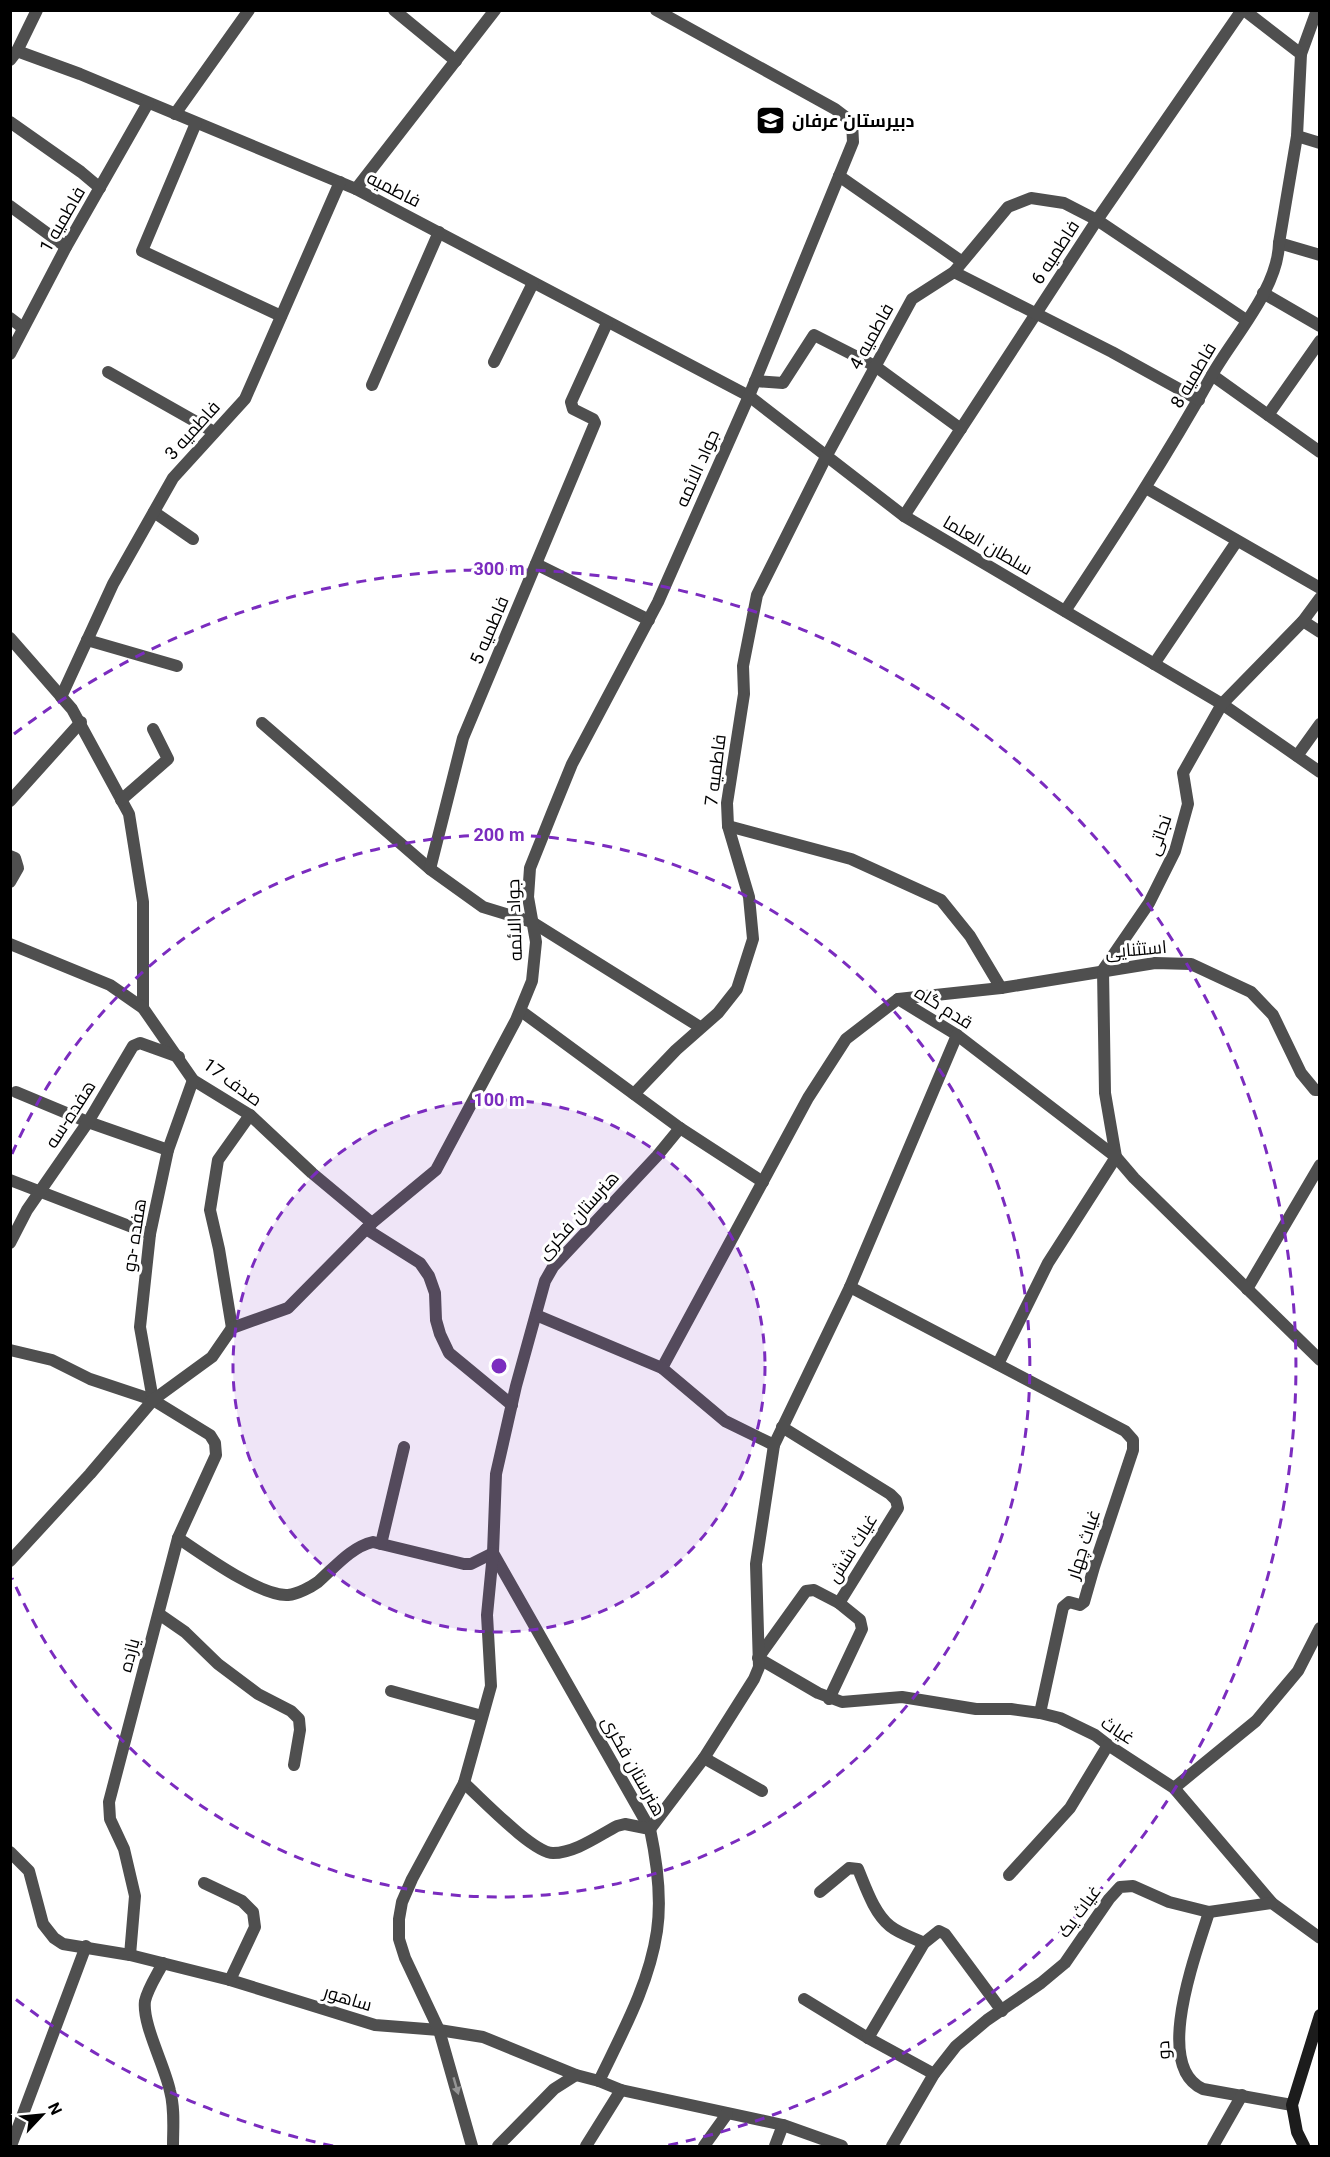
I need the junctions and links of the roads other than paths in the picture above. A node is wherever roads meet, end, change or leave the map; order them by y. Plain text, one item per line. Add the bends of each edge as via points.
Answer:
1 (37, 10) edge
2 (249, 10) edge
3 (394, 10) edge
4 (495, 10) edge
5 (656, 10) edge
6 (1243, 10) edge
7 (1317, 10) edge
8 (1301, 54) junction
9 (14, 56) edge
10 (456, 61) junction
11 (148, 103) junction
12 (175, 114) junction
13 (10, 122) edge
14 (196, 123) junction
15 (1297, 136) junction
16 (1320, 143) edge
17 (839, 176) junction
18 (340, 182) junction
19 (100, 188) junction
20 (356, 189) junction
21 (10, 206) edge
22 (1097, 220) junction
23 (439, 232) junction
24 (1279, 243) junction
25 (66, 247) junction
26 (1320, 255) edge
27 (961, 261) junction
28 (954, 272) junction
29 (533, 283) junction
30 (1263, 293) junction
31 (1035, 315) junction
32 (281, 316) junction
33 (10, 318) edge
34 (1246, 320) junction
35 (607, 323) junction
36 (1320, 326) edge
37 (23, 328) junction
38 (1320, 341) edge
39 (10, 354) edge
40 (494, 362) dead end
41 (875, 366) junction
42 (108, 372) dead end
43 (1212, 375) junction
44 (755, 381) junction
45 (372, 385) dead end
46 (749, 396) junction
47 (1199, 400) junction
48 (1268, 415) junction
49 (961, 429) junction
50 (214, 432) junction
51 (1319, 451) edge
52 (826, 457) junction
53 (1146, 488) junction
54 (154, 512) junction
55 (903, 516) junction
56 (193, 539) dead end
57 (1237, 541) junction
58 (536, 564) junction
59 (1320, 588) edge
60 (1320, 598) edge
61 (1065, 611) junction
62 (649, 620) junction
63 (1303, 621) junction
64 (1320, 632) edge
65 (10, 638) edge
66 (87, 640) junction
67 (1154, 664) junction
68 (177, 666) dead end
69 (61, 697) junction
70 (1222, 704) junction
71 (81, 722) junction
72 (262, 723) dead end
73 (1320, 724) edge
74 (153, 729) dead end
75 (1297, 756) junction
76 (1320, 772) edge
77 (121, 800) junction
78 (10, 801) edge
79 (728, 826) junction
80 (10, 856) edge
81 (430, 868) junction
82 (10, 882) edge
83 (532, 922) junction
84 (10, 944) edge
85 (1103, 970) junction
86 (1001, 988) junction
87 (898, 999) junction
88 (143, 1008) junction
89 (521, 1011) junction
90 (700, 1027) junction
91 (957, 1035) junction
92 (179, 1057) junction
93 (193, 1080) junction
94 (1320, 1090) edge
95 (16, 1092) dead end
96 (634, 1094) junction
97 (250, 1115) junction
98 (88, 1122) junction
99 (680, 1128) junction
100 (168, 1150) junction
101 (1116, 1156) junction
102 (1320, 1165) edge
103 (10, 1180) edge
104 (762, 1182) junction
105 (39, 1192) junction
106 (369, 1226) junction
107 (150, 1234) junction
108 (10, 1243) edge
109 (850, 1287) junction
110 (1247, 1289) junction
111 (536, 1315) junction
112 (232, 1328) junction
113 (10, 1350) edge
114 (1320, 1360) edge
115 (998, 1364) junction
116 (662, 1368) junction
117 (153, 1400) junction
118 (512, 1406) junction
119 (782, 1427) junction
120 (774, 1445) junction
121 (404, 1447) dead end
122 (178, 1538) junction
123 (381, 1544) junction
124 (493, 1553) junction
125 (10, 1561) edge
126 (839, 1603) junction
127 (159, 1614) junction
128 (1320, 1628) edge
129 (758, 1658) junction
130 (391, 1691) dead end
131 (830, 1699) junction
132 (1040, 1713) junction
133 (482, 1716) junction
134 (1108, 1745) junction
135 (704, 1758) junction
136 (294, 1765) dead end
137 (464, 1782) junction
138 (1174, 1788) junction
139 (762, 1791) dead end
140 (650, 1829) junction
141 (10, 1852) edge
142 (1009, 1875) dead end
143 (204, 1883) dead end
144 (820, 1892) dead end
145 (1272, 1903) junction
146 (1209, 1912) junction
147 (1320, 1938) edge
148 (924, 1943) junction
149 (86, 1946) junction
150 (130, 1955) junction
151 (163, 1963) junction
152 (230, 1980) junction
153 (804, 1999) dead end
154 (1002, 2011) junction
155 (1320, 2014) edge
156 (439, 2030) junction
157 (868, 2038) junction
158 (576, 2074) junction
159 (934, 2074) junction
160 (599, 2081) junction
161 (621, 2090) junction
162 (1242, 2095) junction
163 (1292, 2105) junction
164 (727, 2114) junction
165 (783, 2125) junction
166 (11, 2146) edge
167 (173, 2146) edge
168 (472, 2146) edge
169 (498, 2146) edge
170 (586, 2146) edge
171 (704, 2146) edge
172 (775, 2146) edge
173 (842, 2146) edge
174 (892, 2146) edge
175 (1213, 2146) edge
176 (1304, 2146) edge

1 - 9 street
2 - 12 street
3 - 10 street
4 - 10 street
5 - 17 street via 852,122 853,142
6 - 8 street
6 - 22 street, فاطمیه 6
7 - 8 street, فاطمیه 8
8 - 15 street, فاطمیه 8
9 - 11 street, فاطمیه
10 - 20 street
11 - 12 street, فاطمیه
11 - 19 street, فاطمیه 1
12 - 14 street, فاطمیه
13 - 19 street
14 - 18 street, فاطمیه
14 - 32 street via 142,251
15 - 16 street
15 - 24 street, فاطمیه 8
17 - 27 street
17 - 44 street
18 - 20 street, فاطمیه
18 - 32 street, فاطمیه 3
19 - 25 street, فاطمیه 1
20 - 23 street, فاطمیه
21 - 25 street
22 - 27 street via 1064,203 1031,198 1008,207
22 - 31 street, فاطمیه 6
22 - 34 street
23 - 29 street, فاطمیه
23 - 45 street
24 - 26 street
24 - 30 street, فاطمیه 8 via 1279,257
25 - 37 street, فاطمیه 1
27 - 28 street
28 - 31 street
28 - 41 street, فاطمیه 4 via 912,299
29 - 35 street, فاطمیه
29 - 40 street
30 - 34 street, فاطمیه 8
30 - 36 street
31 - 47 street
31 - 49 street, فاطمیه 6
32 - 50 street, فاطمیه 3 via 245,399
33 - 37 street
34 - 43 street, فاطمیه 8
35 - 46 street, فاطمیه
35 - 58 street, فاطمیه 5 via 571,402 573,409 595,423
37 - 39 street, فاطمیه 1
38 - 48 street
41 - 44 street via 814,335 783,383
41 - 49 street
41 - 52 street, فاطمیه 4
42 - 50 street
43 - 47 street, فاطمیه 8
43 - 48 street
44 - 46 street
46 - 52 street, سلطان العلما
46 - 62 street, جواد الائمه
47 - 53 street, فاطمیه 8
48 - 51 street
49 - 55 street, فاطمیه 6
50 - 54 street, فاطمیه 3 via 173,478
52 - 55 street, سلطان العلما
52 - 79 street, فاطمیه 7 via 757,595 743,666 744,694 727,803
53 - 57 street
53 - 61 street, فاطمیه 8
54 - 56 street
54 - 66 street, فاطمیه 3
55 - 61 street, سلطان العلما
57 - 59 street
57 - 67 street
58 - 62 street
58 - 81 street, فاطمیه 5 via 463,738
60 - 63 street
61 - 67 street, سلطان العلما
62 - 83 street, جواد الائمه via 572,764 530,868 528,897
63 - 64 street
63 - 70 street
65 - 69 street
66 - 68 street
66 - 69 street, فاطمیه 3
67 - 70 street, سلطان العلما
69 - 71 street
70 - 75 street, سلطان العلما
70 - 85 street, نجاتی via 1183,773 1188,804 1175,851 1149,903
71 - 77 street
71 - 78 street
72 - 81 street
73 - 75 street
74 - 77 street via 168,759
75 - 76 street, سلطان العلما
77 - 88 street via 129,814 142,902
79 - 86 street via 851,858 941,900 970,936
79 - 90 street, فاطمیه 7 via 748,897 753,939 737,989 718,1013
80 - 82 street via 15,858 18,868
81 - 83 street via 483,907
83 - 89 street, جواد الائمه via 536,959
83 - 90 street
84 - 88 street, صدف 17 via 110,985
85 - 86 street, استثنایی
85 - 94 street, استثنایی via 1155,963 1191,964 1251,992 1273,1015 1301,1073
85 - 101 street via 1105,1094
86 - 87 street, استثنایی
87 - 91 street, قدم گاه
87 - 104 street, قدم گاه via 846,1039
88 - 92 street, صدف 17
89 - 96 street
89 - 106 street, جواد الائمه via 436,1170
90 - 96 street, فاطمیه 7
91 - 101 street, قدم گاه
91 - 109 street
92 - 93 street, صدف 17
92 - 98 street, هفده-سه via 140,1043 133,1046
93 - 97 street, صدف 17
93 - 100 street, هفده -دو
95 - 98 street
96 - 99 street
97 - 106 street, صدف 17
97 - 112 street via 218,1160 210,1210
98 - 100 street
98 - 105 street, هفده-سه
99 - 104 street
99 - 111 street, هنرستان فکری via 553,1267
100 - 107 street, هفده -دو
101 - 110 street, قدم گاه
101 - 115 street via 1048,1263
102 - 110 street
103 - 105 street
104 - 116 street, قدم گاه
105 - 107 street
105 - 108 street, هفده-سه
106 - 112 street, جواد الائمه via 288,1308
106 - 118 street, صدف 17 via 420,1263 435,1293 436,1320 449,1353
107 - 117 street, هفده -دو via 140,1327
109 - 115 street
109 - 119 street
110 - 114 street, قدم گاه
111 - 116 street
111 - 118 street, هنرستان فکری
112 - 117 street via 212,1357
113 - 117 street via 52,1360 90,1379
115 - 132 street, غیاث چهار via 1125,1431 1133,1440 1084,1602 1069,1602 1063,1607
116 - 120 street via 725,1421
117 - 122 street, یازده via 210,1435 215,1443 216,1455
117 - 125 street
118 - 124 street, هنرستان فکری via 496,1474
119 - 120 street
119 - 126 street, غیاث شش via 896,1500 898,1508
120 - 129 street via 756,1564
121 - 123 street
122 - 123 street via 266,1591 289,1595 312,1586 360,1545
122 - 127 street, یازده
123 - 124 street via 464,1564
124 - 133 street, هنرستان فکری via 487,1615 491,1686
124 - 140 street, هنرستان فکری
126 - 129 street via 814,1590 806,1592
126 - 131 street, غیاث شش via 860,1620 862,1629
127 - 136 street via 185,1632 218,1664 299,1719
127 - 150 street, یازده via 109,1802 110,1819 124,1849 135,1896
128 - 138 street via 1298,1671 1256,1721
129 - 131 street
129 - 135 street via 754,1679
130 - 133 street
131 - 132 street, غیاث via 842,1702 902,1697 976,1709
132 - 134 street, غیاث via 1060,1718
133 - 137 street, هنرستان فکری
134 - 138 street, غیاث
134 - 142 street via 1070,1808
135 - 139 street
135 - 140 street
137 - 140 street via 535,1847 552,1854 569,1851 617,1826
137 - 156 street, هنرستان فکری via 412,1879 399,1919 399,1939 405,1958
138 - 145 street, غیاث
140 - 160 street, هنرستان فکری via 659,1895 651,1964
141 - 149 street via 29,1871 43,1924 54,1938 63,1944
143 - 152 street via 242,1901 253,1912 255,1927
144 - 148 street via 855,1867 887,1923
145 - 146 street, غیاث یک
145 - 147 street, غیاث
146 - 154 street, غیاث یک via 1169,1902 1133,1886 1120,1887 1065,1962
146 - 162 street, دو via 1182,2003 1179,2053 1183,2071 1193,2084
148 - 154 street via 939,1931 945,1934
148 - 157 street
149 - 150 street, ساهور
149 - 166 street
150 - 151 street, ساهور
151 - 152 street, ساهور
151 - 167 street via 145,2001 145,2014 171,2092
152 - 156 street, ساهور via 375,2025
153 - 157 street
154 - 159 street via 956,2046
155 - 163 street
156 - 158 street, ساهور via 483,2037
156 -> 168 street, هنرستان فکری
157 - 159 street
158 - 160 street, ساهور
158 - 169 street via 554,2089
159 - 174 street
160 - 161 street
161 - 164 street
161 - 170 street
162 - 163 street, دو
162 - 175 street
163 - 176 street
164 - 165 street
164 - 171 street
165 - 172 street
165 - 173 street

